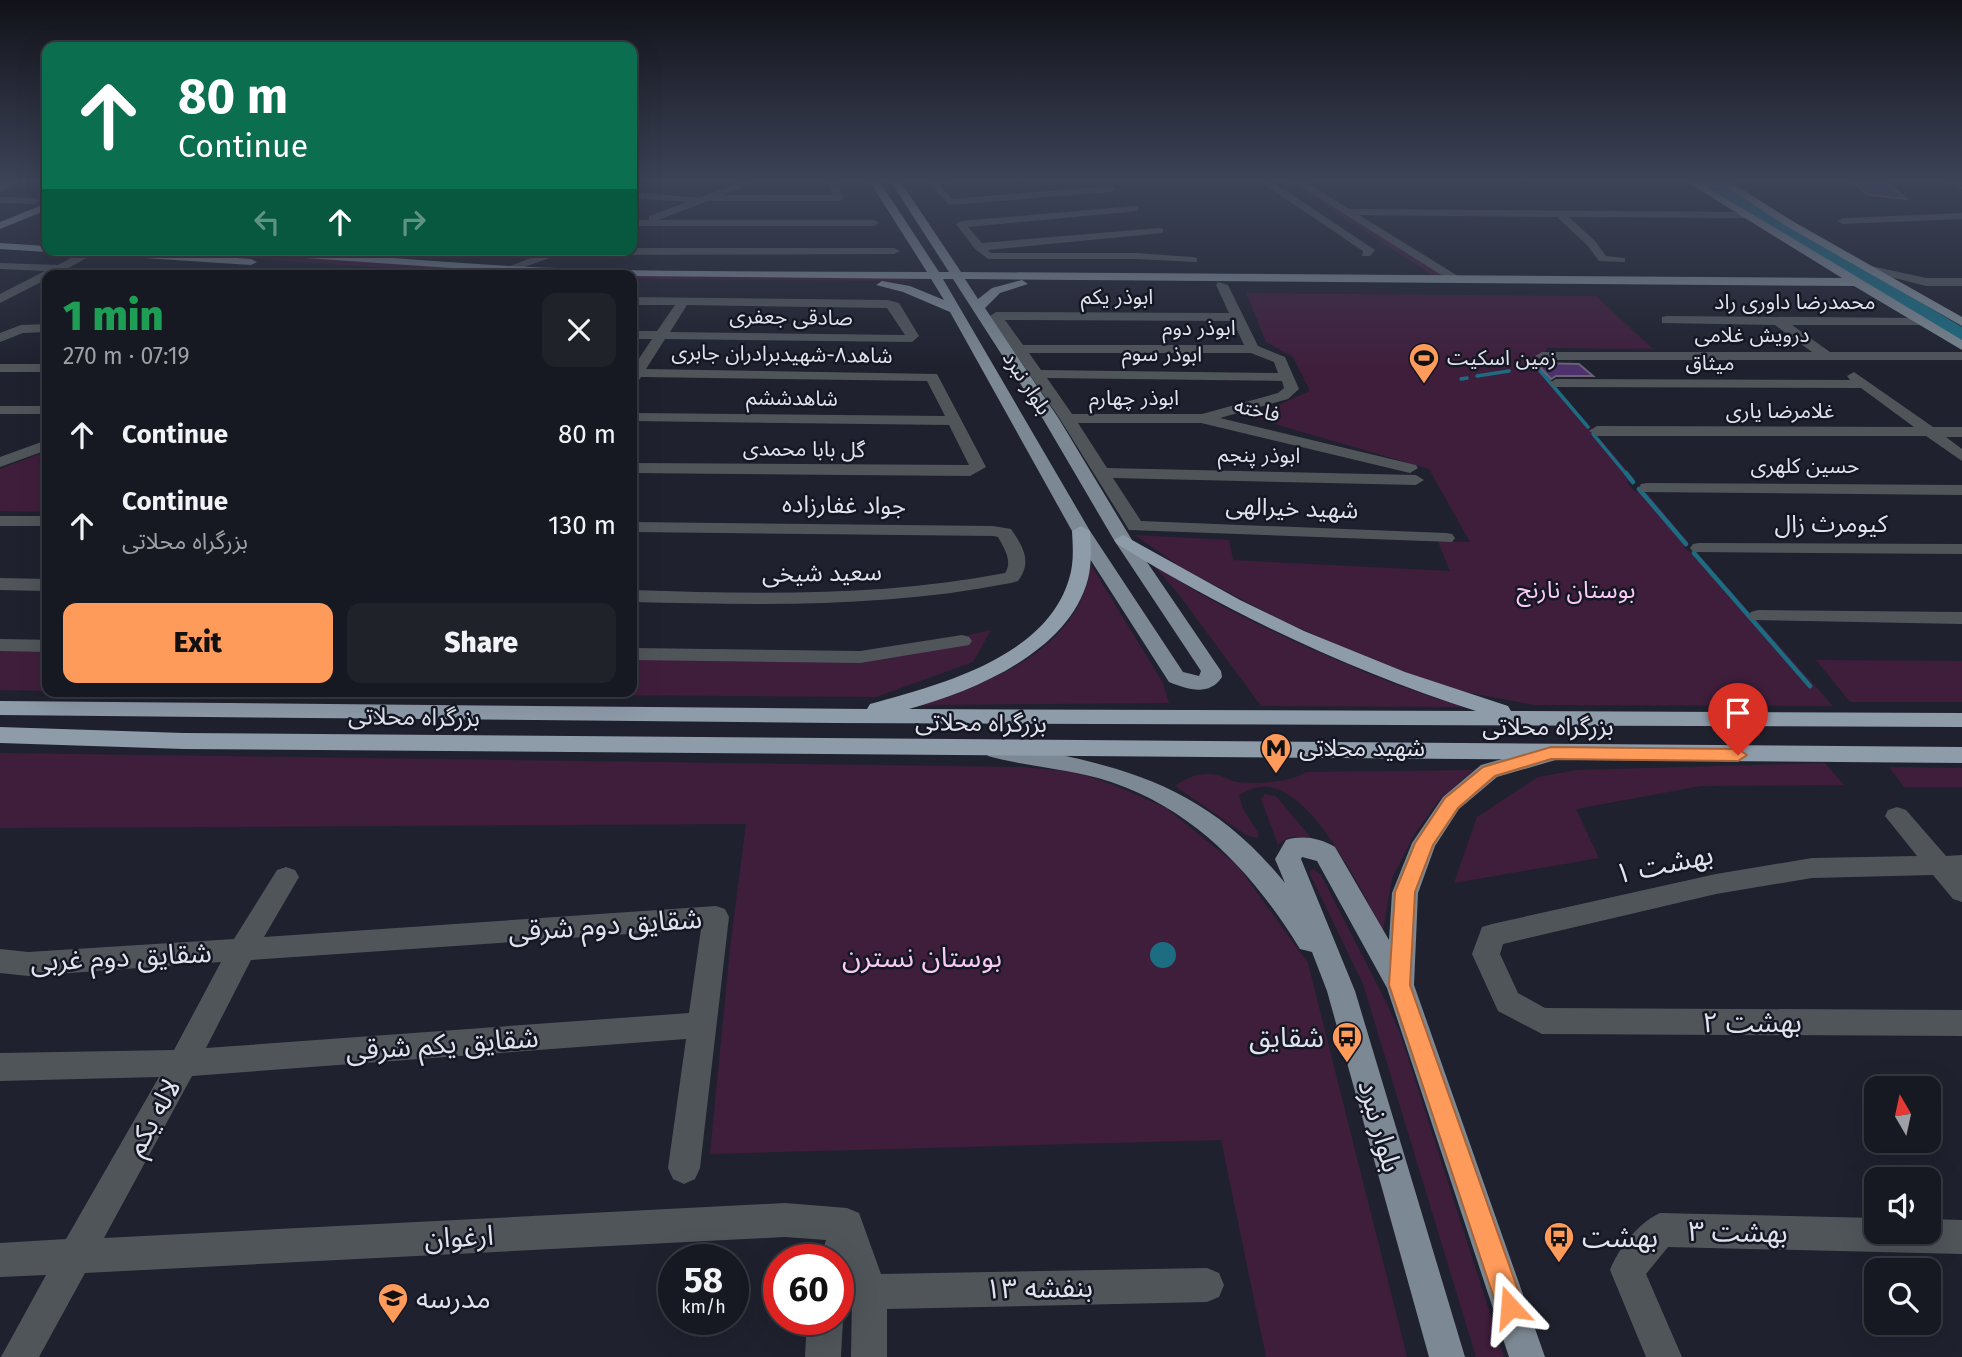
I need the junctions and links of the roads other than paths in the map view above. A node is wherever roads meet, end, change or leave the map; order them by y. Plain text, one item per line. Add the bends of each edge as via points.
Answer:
1 (872, 242) edge
2 (934, 242) edge
3 (975, 242) edge
4 (1077, 242) edge
5 (1172, 242) edge
6 (1357, 242) edge
7 (1377, 242) edge
8 (1390, 242) edge
9 (1590, 242) edge
10 (1603, 242) edge
11 (1790, 242) edge
12 (1823, 242) edge
13 (915, 244) joint
14 (0, 246) edge
15 (979, 247) junction
16 (42, 249) edge
17 (894, 251) dead end
18 (940, 251) junction
19 (1366, 254) dead end
20 (82, 256) edge
21 (106, 256) edge
22 (158, 256) edge
23 (321, 256) edge
24 (546, 256) edge
25 (1411, 264) junction
26 (0, 266) edge
27 (60, 268) junction
28 (509, 269) junction
29 (1871, 269) junction
30 (56, 270) edge
31 (80, 270) edge
32 (373, 270) edge
33 (566, 270) edge
34 (637, 271) edge
35 (852, 275) junction
36 (42, 277) edge
37 (1441, 277) junction
38 (1387, 278) junction
39 (938, 279) junction
40 (959, 279) junction
41 (1019, 280) junction
42 (637, 281) edge
43 (865, 282) junction
44 (1856, 282) junction
45 (1926, 282) junction
46 (1962, 282) edge
47 (1222, 285) junction
48 (42, 290) edge
49 (1869, 290) junction
50 (1912, 293) junction
51 (31, 296) junction
52 (2, 297) edge
53 (637, 301) edge
54 (683, 302) junction
55 (978, 309) junction
56 (956, 310) junction
57 (0, 313) edge
58 (1237, 317) junction
59 (1667, 320) dead end
60 (1778, 321) junction
61 (1923, 322) junction
62 (1962, 322) edge
63 (42, 328) edge
64 (637, 335) edge
65 (661, 336) junction
66 (0, 338) edge
67 (1962, 346) edge
68 (1019, 349) junction
69 (1253, 349) junction
70 (1542, 356) dead end
71 (1826, 356) junction
72 (1962, 356) edge
73 (0, 368) edge
74 (42, 368) edge
75 (637, 369) edge
76 (1036, 374) junction
77 (637, 375) edge
78 (1287, 377) junction
79 (1556, 383) dead end
80 (1864, 384) junction
81 (0, 410) edge
82 (42, 410) edge
83 (637, 417) edge
84 (1201, 418) junction
85 (1068, 419) junction
86 (952, 421) junction
87 (1597, 431) dead end
88 (1930, 432) junction
89 (1962, 432) edge
90 (42, 437) edge
91 (42, 447) edge
92 (0, 453) edge
93 (1962, 456) edge
94 (0, 463) edge
95 (637, 468) edge
96 (1101, 473) junction
97 (1413, 474) joint
98 (1647, 488) dead end
99 (1962, 490) edge
100 (0, 520) edge
101 (42, 521) edge
102 (637, 527) edge
103 (1082, 531) junction
104 (1129, 533) junction
105 (1446, 538) dead end
106 (1699, 548) dead end
107 (1962, 549) edge
108 (1011, 577) joint
109 (0, 584) edge
110 (42, 585) edge
111 (1157, 590) junction
112 (637, 596) edge
113 (1122, 596) junction
114 (1758, 616) dead end
115 (1962, 618) edge
116 (962, 641) dead end
117 (0, 645) edge
118 (42, 646) edge
119 (637, 654) edge
120 (0, 708) edge
121 (90, 709) junction
122 (837, 716) junction
123 (1522, 717) junction
124 (1924, 720) junction
125 (1962, 720) edge
126 (1962, 733) edge
127 (0, 735) edge
128 (62, 736) junction
129 (994, 749) junction
130 (1551, 753) junction
131 (1962, 755) edge
132 (1897, 816) dead end
133 (1950, 865) edge
134 (286, 877) dead end
135 (1962, 892) edge
136 (242, 950) junction
137 (0, 961) edge
138 (1400, 985) junction
139 (1341, 991) junction
140 (1542, 1021) joint
141 (1962, 1023) edge
142 (702, 1025) junction
143 (183, 1063) junction
144 (0, 1067) edge
145 (684, 1168) dead end
146 (847, 1225) junction
147 (1962, 1237) edge
148 (842, 1244) edge
149 (75, 1258) junction
150 (0, 1260) edge
151 (1207, 1285) dead end
152 (870, 1292) junction
153 (824, 1335) edge
154 (19, 1357) edge
155 (823, 1357) edge
156 (869, 1357) edge
157 (1447, 1357) edge
158 (1527, 1357) edge
159 (1664, 1357) edge

1 - 17 street
2 - 18 main road, بلوار نبرد
3 - 15 street
4 - 15 street
5 - 15 street via 1194,260 988,256
6 - 19 street via 1369,250
7 - 25 street
8 - 37 street
9 - 10 street via 1603,259 1621,260
11 - 44 main road
12 - 29 main road
13 - 35 main road via 905,261
13 - 39 main road, بلوار نبرد
14 - 16 main road
18 - 40 main road, بلوار نبرد
18 - 41 main road via 974,268
20 - 27 street
21 - 31 street
22 - 32 main road
23 - 28 main road
24 - 28 street
25 - 37 street
25 - 38 main road via 1408,271
26 - 27 street
27 - 30 street
28 - 33 main road
29 - 45 street
29 - 50 main road
34 - 35 main road
35 - 39 main road
36 - 52 street
37 - 38 main road
37 - 44 main road
38 - 41 main road
39 - 40 main road
39 - 43 main road
39 - 56 main road, بلوار نبرد
40 - 41 main road
40 - 55 main road, بلوار نبرد
41 - 47 main road
41 - 55 main road via 986,295
42 - 43 main road
43 - 56 main road via 906,289
44 - 49 main road
45 - 46 street
45 - 50 street via 1912,286
47 - 49 main road
47 - 58 street
48 - 51 street
49 - 61 main road
50 - 62 main road
51 - 52 street
51 - 57 street
53 - 54 street
54 - 65 street
54 - 65 street, صادقی جعفری via 893,305 911,338
55 - 104 main road, بلوار نبرد
56 - 103 main road, بلوار نبرد
58 - 68 street, ابوذر یکم via 996,316
58 - 69 street
59 - 60 street, محمدرضا داوری راد
60 - 61 street, محمدرضا داوری راد
60 - 71 street
61 - 67 main road
63 - 66 street via 21,329
64 - 65 street, صادقی جعفری
65 - 75 street
68 - 69 street, ابوذر دوم
68 - 76 street
69 - 78 street via 1280,360
70 - 71 street, درویش غلامی
71 - 72 street, درویش غلامی
71 - 80 street
73 - 74 street
76 - 78 street, ابوذر سوم
76 - 85 street
77 - 86 street, شاهد۸-شهیدبرادران جابری via 932,377
78 - 84 street, فاخته via 1292,389 1283,396
79 - 80 street, میثاق
80 - 88 street
81 - 82 street
83 - 86 street, شاهدششم
84 - 85 street, ابوذر چهارم
84 - 97 street, فاخته
85 - 96 street
86 - 95 street, گل بابا محمدی via 976,470
87 - 88 street, غلامرضا یاری
88 - 89 street, غلامرضا یاری
88 - 93 street
90 - 92 street
91 - 94 street
96 - 97 street, ابوذر پنجم
96 - 104 street
98 - 99 street, حسین کلهری
100 - 101 street
102 - 108 street, جواد غفارزاده via 993,531 1005,533 1017,555 1017,569
103 - 113 main road, بلوار نبرد
103 - 122 highway via 1082,565 1070,602 1056,622 1032,642 998,666 957,685 890,706
104 - 105 street, شهید خیرالهی
104 - 111 main road, بلوار نبرد
104 - 123 highway via 1234,605 1428,689
106 - 107 street, کیومرث زال
108 - 112 street, سعید شیخی via 943,590 837,600
109 - 110 street
111 - 113 main road via 1160,606 1151,612
111 - 113 main road, بلوار نبرد via 1211,671 1212,677 1205,682 1195,684 1175,677
114 - 115 street
116 - 119 street via 860,657
117 - 118 street
120 - 121 highway, بزرگراه محلاتی
121 - 122 highway, بزرگراه محلاتی
121 - 128 highway via 62,718 53,726
122 - 123 highway, بزرگراه محلاتی
123 - 124 highway, بزرگراه محلاتی
124 - 125 highway, بزرگراه محلاتی
124 - 126 highway
127 - 128 highway, بزرگراه محلاتی
128 - 129 highway, بزرگراه محلاتی
129 - 130 highway, بزرگراه محلاتی
129 - 139 main road via 1107,773 1184,805 1238,845 1286,902
130 - 131 highway, بزرگراه محلاتی
130 - 138 main road via 1489,771 1451,803 1424,843 1405,892
132 - 133 street
133 - 135 street
133 - 140 street, بهشت ۱ via 1812,868 1716,884 1492,935 1486,954 1508,1002
134 - 136 street, لاله یکم
136 - 137 street, شقایق دوم غربی via 28,964
136 - 142 street, شقایق دوم شرقی via 716,917
136 - 143 street, لاله یکم
138 - 139 main road, بلوار نبرد via 1326,854 1316,848 1295,848 1288,859
138 - 158 main road
139 - 157 main road, بلوار نبرد
140 - 141 street, بهشت ۲
142 - 143 street, شقایق یکم شرقی
142 - 145 street, شقایق دوم شرقی
143 - 144 street, شقایق یکم شرقی
143 - 149 street, لاله یکم
146 - 148 street
146 - 149 street, ارغوان via 785,1220
146 - 152 street
147 - 159 street, بهشت ۳ via 1660,1230 1627,1270
149 - 150 street, ارغوان
149 - 154 street, لاله یکم
151 - 152 street, بنفشه ۱۳
152 - 156 street
153 - 155 street

